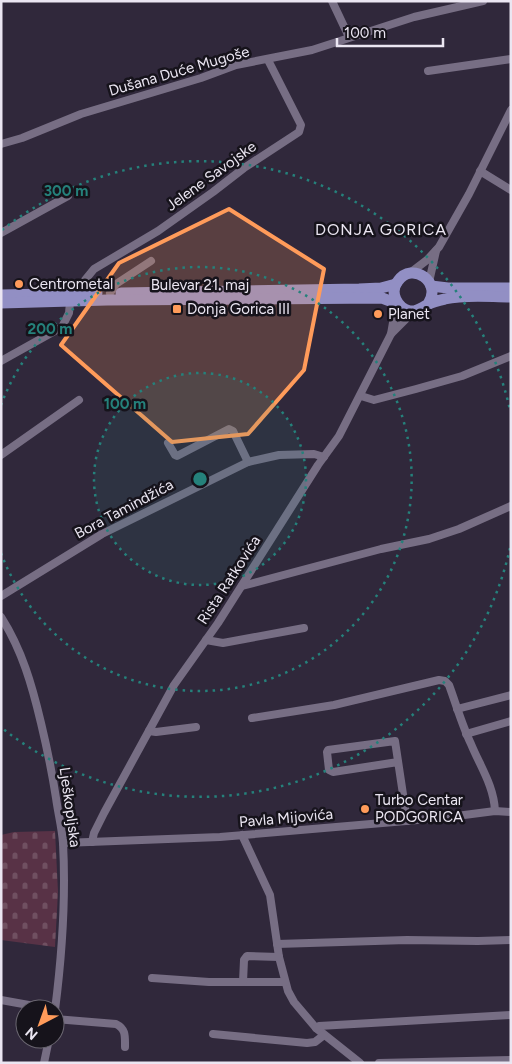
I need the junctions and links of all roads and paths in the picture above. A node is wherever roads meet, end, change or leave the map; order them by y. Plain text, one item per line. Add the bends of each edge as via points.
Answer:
1 (332, 1) edge
2 (483, 1) edge
3 (349, 37) junction
4 (511, 59) edge
5 (268, 60) junction
6 (428, 71) dead end
7 (511, 110) edge
8 (1, 144) edge
9 (480, 171) junction
10 (511, 190) edge
11 (68, 196) dead end
12 (1, 232) edge
13 (436, 251) junction
14 (151, 261) dead end
15 (410, 273) junction
16 (396, 284) junction
17 (430, 284) junction
18 (511, 288) edge
19 (110, 293) junction
20 (1, 294) edge
21 (84, 294) junction
22 (511, 297) edge
23 (70, 302) junction
24 (1, 303) edge
25 (399, 304) junction
26 (428, 304) junction
27 (414, 311) junction
28 (391, 334) junction
29 (511, 356) edge
30 (1, 361) edge
31 (361, 396) junction
32 (79, 400) dead end
33 (168, 443) dead end
34 (1, 455) edge
35 (324, 456) junction
36 (248, 462) junction
37 (511, 506) edge
38 (242, 586) junction
39 (1, 596) edge
40 (1, 616) edge
41 (304, 628) dead end
42 (206, 640) junction
43 (510, 697) edge
44 (457, 709) junction
45 (252, 718) dead end
46 (511, 721) edge
47 (196, 727) dead end
48 (149, 731) junction
49 (466, 734) junction
50 (398, 762) junction
51 (495, 811) junction
52 (511, 812) edge
53 (407, 821) junction
54 (242, 835) junction
55 (92, 842) junction
56 (62, 843) junction
57 (511, 940) edge
58 (277, 944) junction
59 (279, 957) junction
60 (152, 978) dead end
61 (243, 982) junction
62 (285, 982) junction
63 (56, 999) edge
64 (1, 1000) edge
65 (15, 1003) edge
66 (511, 1015) edge
67 (65, 1020) edge
68 (316, 1028) junction
69 (213, 1034) dead end
70 (324, 1035) junction
71 (125, 1046) dead end
72 (47, 1049) edge
73 (511, 1060) edge
74 (44, 1063) edge
75 (360, 1063) edge
76 (380, 1063) edge

1 - 3 street
2 - 3 street, Dušana Duće Mugoše
3 - 5 street, Dušana Duće Mugoše
4 - 6 street
5 - 8 street, Dušana Duće Mugoše via 236,65 81,114
5 - 21 street, Jelene Savojske via 301,125 299,132 158,231 94,269 85,280
7 - 9 street
9 - 10 street
9 - 13 street
11 - 12 street
13 - 15 street
13 - 17 street
14 - 19 street via 116,284
15 - 16 main road, Bulevar 21. maj
15 - 17 main road via 419,274
16 - 19 main road, Bulevar 21. maj via 359,289
16 - 25 main road via 394,294
17 - 18 main road via 444,288
17 - 26 main road via 432,296
19 - 21 main road, Bulevar 21. maj
20 - 21 main road, Bulevar 21. maj
22 - 26 main road via 460,297
23 - 24 main road, Bulevar 21. maj
23 - 25 main road, Bulevar 21. maj via 382,298
23 - 30 street via 62,327
25 - 27 main road, Bulevar 21. maj
25 - 28 street, Rista Ratkovića
26 - 27 main road
27 - 28 street, Rista Ratkovića
28 - 31 street, Rista Ratkovića
29 - 31 street via 462,376 391,396 372,400
31 - 35 street, Rista Ratkovića
32 - 34 street
33 - 36 street via 177,456 228,429 233,431
35 - 36 street, Bora Tamindžića via 279,455
35 - 38 street, Rista Ratkovića
36 - 39 street, Bora Tamindžića via 102,534
37 - 38 street via 429,539
38 - 42 street, Rista Ratkovića
40 - 56 street, Lješkopljska via 24,662 34,696 48,750
41 - 42 street via 223,643
42 - 48 street, Rista Ratkovića via 174,685
43 - 44 street
44 - 45 street via 449,684 439,680 334,705
44 - 49 street
46 - 49 street
47 - 48 street
48 - 55 street, Rista Ratkovića via 100,820
49 - 51 street via 487,778
50 - 50 street via 395,741 327,752 329,770 333,772
50 - 53 street
51 - 52 street, Pavla Mijovića
51 - 53 street, Pavla Mijovića
53 - 54 street, Pavla Mijovića
54 - 55 street, Pavla Mijovića
54 - 58 street via 270,895
55 - 56 street, Pavla Mijovića
56 - 63 street, Lješkopljska via 63,917
57 - 58 street
58 - 59 street
59 - 61 street via 247,956
59 - 62 street
60 - 61 street
61 - 62 street
62 - 68 street via 294,1002
64 - 65 street
66 - 68 street
67 - 71 street via 116,1024 125,1032
68 - 70 street
69 - 70 street via 307,1043 315,1042
70 - 75 street
72 - 74 street
73 - 76 street

